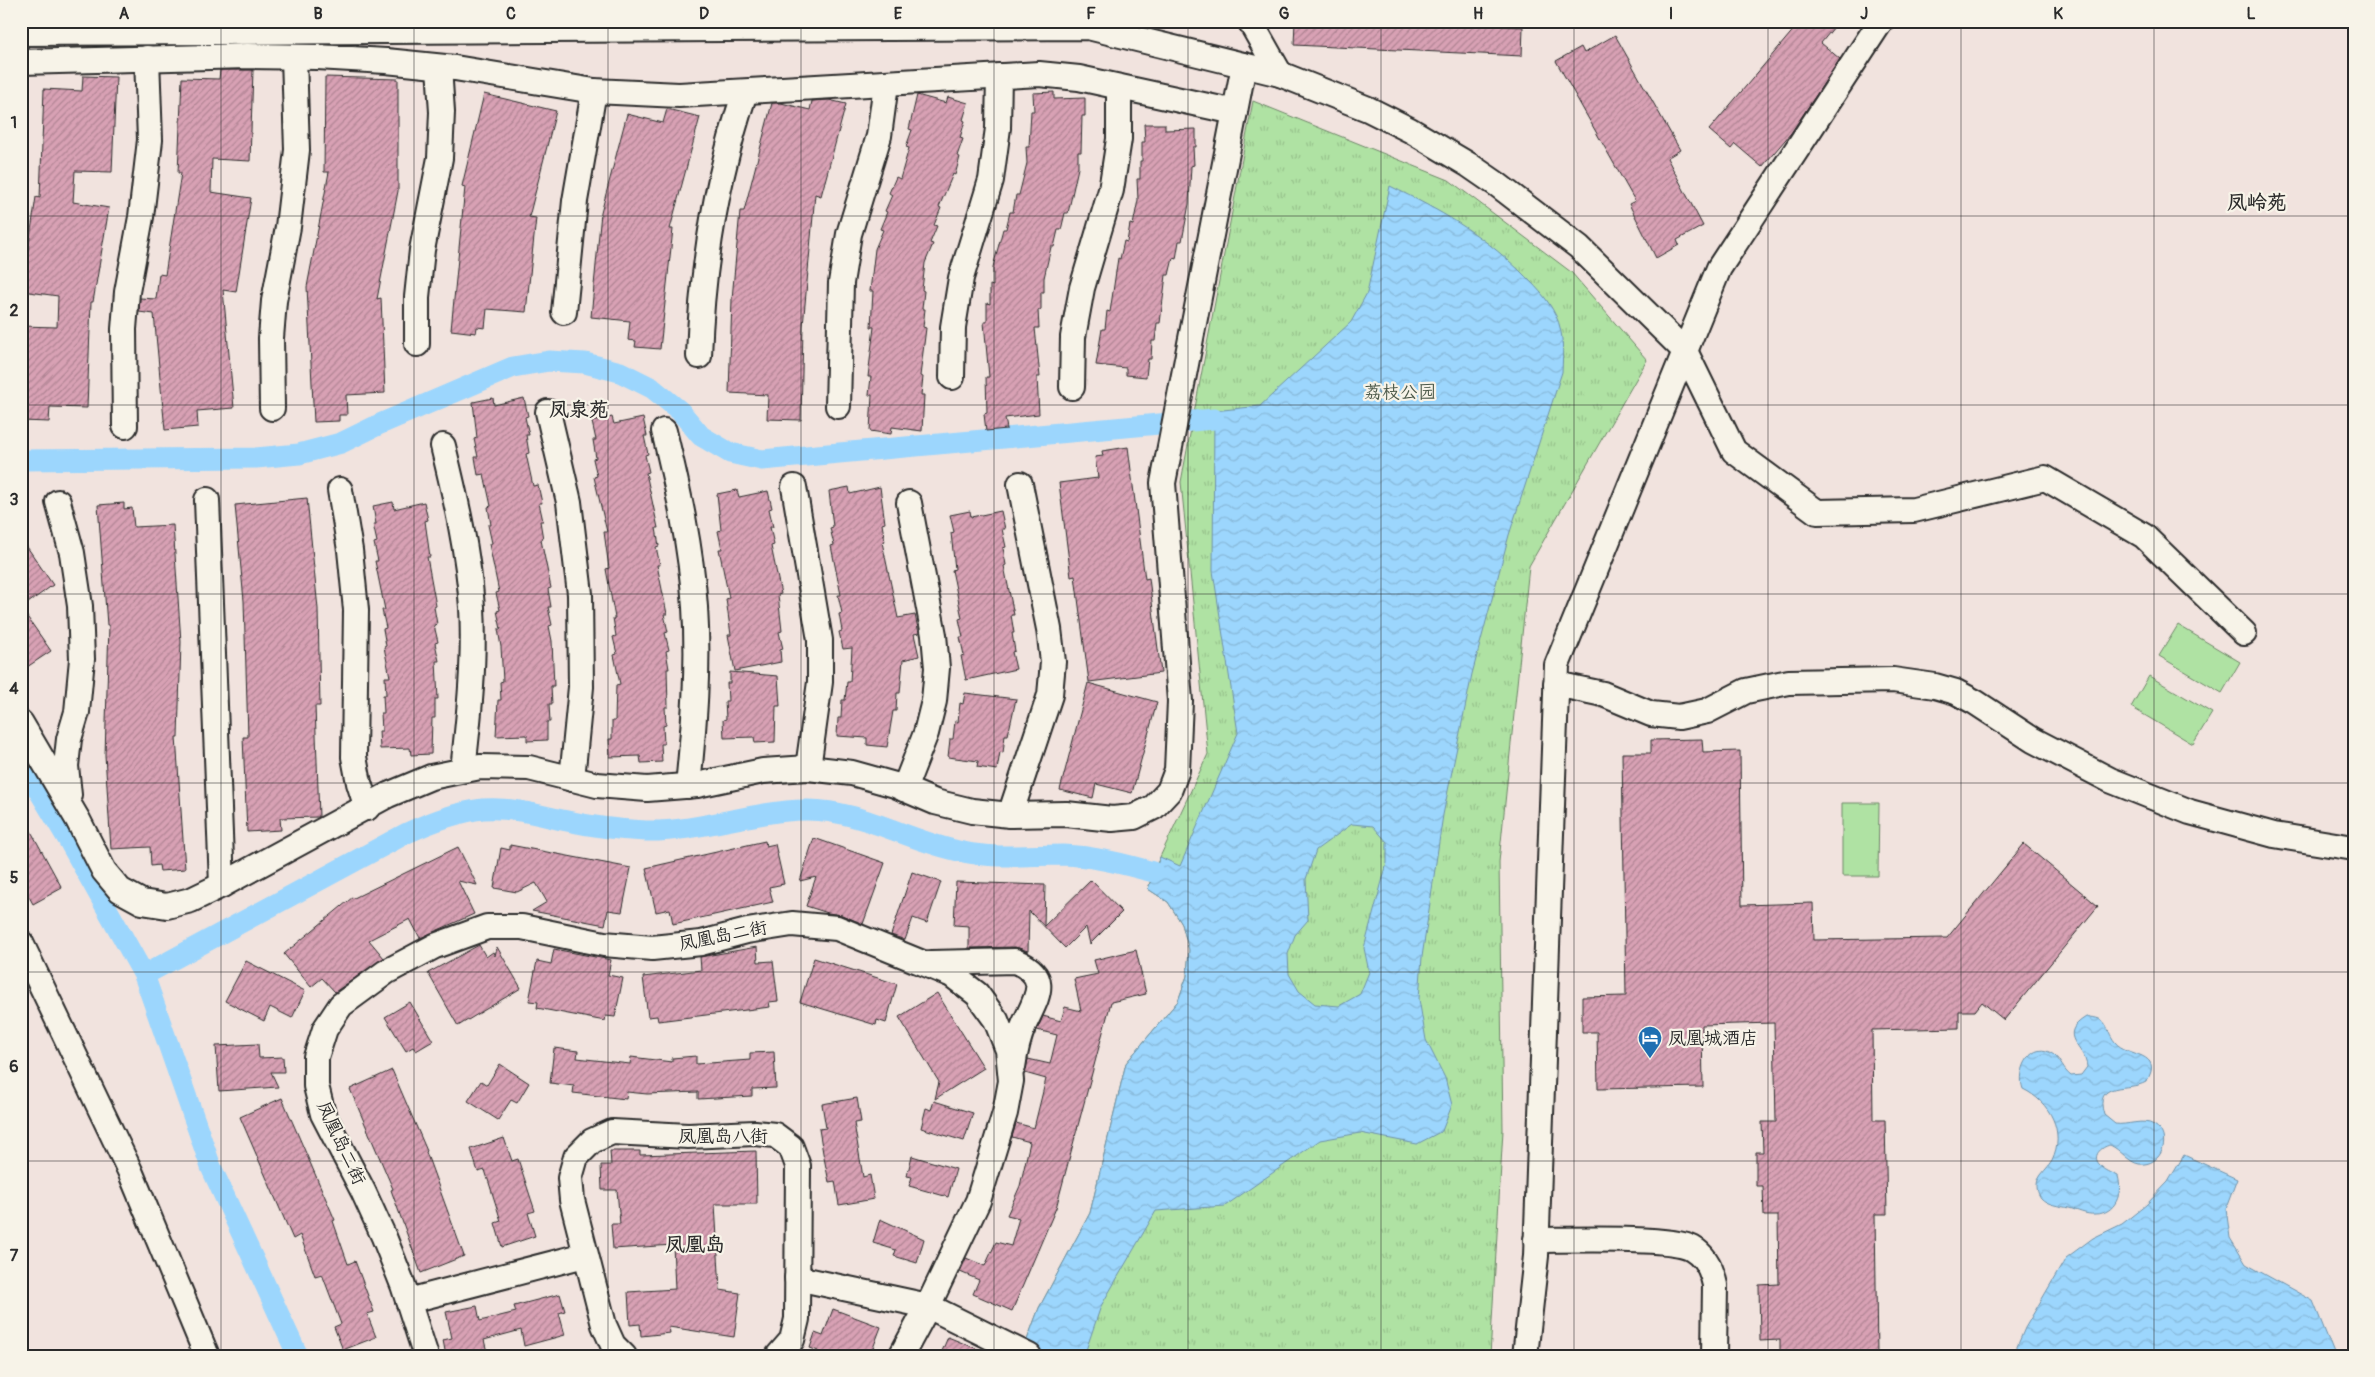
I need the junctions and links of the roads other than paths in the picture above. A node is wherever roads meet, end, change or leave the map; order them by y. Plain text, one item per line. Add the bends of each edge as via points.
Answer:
1 (1250, 21) edge
2 (1881, 21) edge
3 (21, 33) edge
4 (294, 56) junction
5 (147, 58) junction
6 (21, 62) edge
7 (1244, 65) junction
8 (439, 67) junction
9 (1280, 74) junction
10 (998, 76) junction
11 (886, 84) junction
12 (1119, 87) junction
13 (594, 91) junction
14 (745, 92) junction
15 (1235, 112) junction
16 (564, 312) dead end
17 (417, 344) dead end
18 (1685, 351) junction
19 (699, 356) dead end
20 (952, 377) dead end
21 (1072, 387) dead end
22 (838, 406) dead end
23 (272, 408) dead end
24 (548, 412) dead end
25 (125, 426) dead end
26 (664, 431) dead end
27 (443, 446) dead end
28 (1020, 484) dead end
29 (794, 488) dead end
30 (340, 490) dead end
31 (207, 500) dead end
32 (58, 502) dead end
33 (909, 503) dead end
34 (2244, 633) dead end
35 (1556, 684) junction
36 (21, 723) edge
37 (808, 768) junction
38 (463, 770) junction
39 (572, 779) junction
40 (688, 786) junction
41 (904, 789) junction
42 (367, 808) junction
43 (1010, 815) junction
44 (78, 820) junction
45 (2354, 848) edge
46 (222, 885) junction
47 (21, 943) edge
48 (923, 963) junction
49 (1011, 1081) junction
50 (1536, 1240) junction
51 (586, 1255) junction
52 (797, 1278) junction
53 (408, 1301) junction
54 (928, 1306) junction
55 (207, 1356) edge
56 (426, 1356) edge
57 (624, 1356) edge
58 (778, 1356) edge
59 (901, 1356) edge
60 (1029, 1356) edge
61 (1525, 1356) edge
62 (1714, 1356) edge

1 - 9 street
2 - 18 street via 1719,268
3 - 7 street via 1088,27
4 - 5 street
4 - 8 street
4 - 23 street via 297,150 290,217 274,301
5 - 6 street
5 - 25 street via 150,140 141,217 127,292
7 - 9 street
7 - 15 street
8 - 13 street
8 - 17 street via 442,112 440,158 422,250
9 - 18 street via 1368,108 1498,185 1579,247
10 - 11 street
10 - 12 street via 1039,74
10 - 20 street via 998,128 991,180 961,278 953,327
11 - 14 street
11 - 22 street via 879,136 849,234 841,283
12 - 15 street
12 - 21 street via 1119,139 1111,190 1082,288 1073,337
13 - 14 street via 679,96
13 - 16 street via 575,201
14 - 19 street via 731,135 711,222 701,302
15 - 43 street via 1163,482 1180,702 1178,770 1169,791 1154,807 1134,817
18 - 34 street via 1734,451 1816,512 1914,510 2045,478 2144,536
18 - 35 street via 1557,665
24 - 39 street via 569,502 580,594 581,687
26 - 40 street via 684,518 695,607 696,697
27 - 38 street via 462,526 472,607 472,689
28 - 43 street via 1053,662 1050,695
29 - 37 street via 820,640 820,682
30 - 42 street via 356,610 354,757
31 - 46 street
32 - 44 street via 72,553 80,606 82,659 77,712 66,766 69,794
33 - 41 street via 934,635 937,668 934,701 926,733
35 - 45 street via 1603,694 1651,714 1679,717 1707,711 1746,691 1789,682 1893,680 1928,684 1956,692 1975,702 2033,740 2110,780 2190,812 2274,835
35 - 50 street
36 - 44 street
37 - 40 street via 763,771
37 - 41 street via 852,773
38 - 39 street via 529,768
38 - 42 street via 431,777
39 - 40 street via 622,788
41 - 43 street via 935,802 972,811
42 - 46 street
44 - 46 street via 104,871 120,890 142,902 167,906 191,900
47 - 55 street via 130,1171
48 - 49 street, 凤凰岛二街 via 952,975 977,994 987,1007 1008,1050
48 - 49 street via 1015,961 1027,966 1035,976 1039,988 1037,1001 1015,1053
48 - 53 street, 凤凰岛二街 via 837,928 815,925 769,926 700,943 652,948 604,944 522,927 487,927 435,946 386,972 341,1005 325,1029 316,1057 316,1086 323,1114 363,1190
49 - 54 street, 凤凰岛二街 via 1005,1113 978,1201
50 - 61 street
50 - 62 street via 1670,1242 1692,1248 1713,1274
51 - 52 street, 凤凰岛八街 via 572,1200 570,1178 576,1157 592,1141 612,1132 688,1136 761,1133 775,1135 791,1147 798,1166
51 - 53 street
51 - 57 street, 凤凰岛八街 via 604,1325 613,1345
52 - 54 street
52 - 58 street, 凤凰岛八街 via 798,1319 792,1340
53 - 56 street, 凤凰岛二街
54 - 59 street, 凤凰岛二街
54 - 60 street

